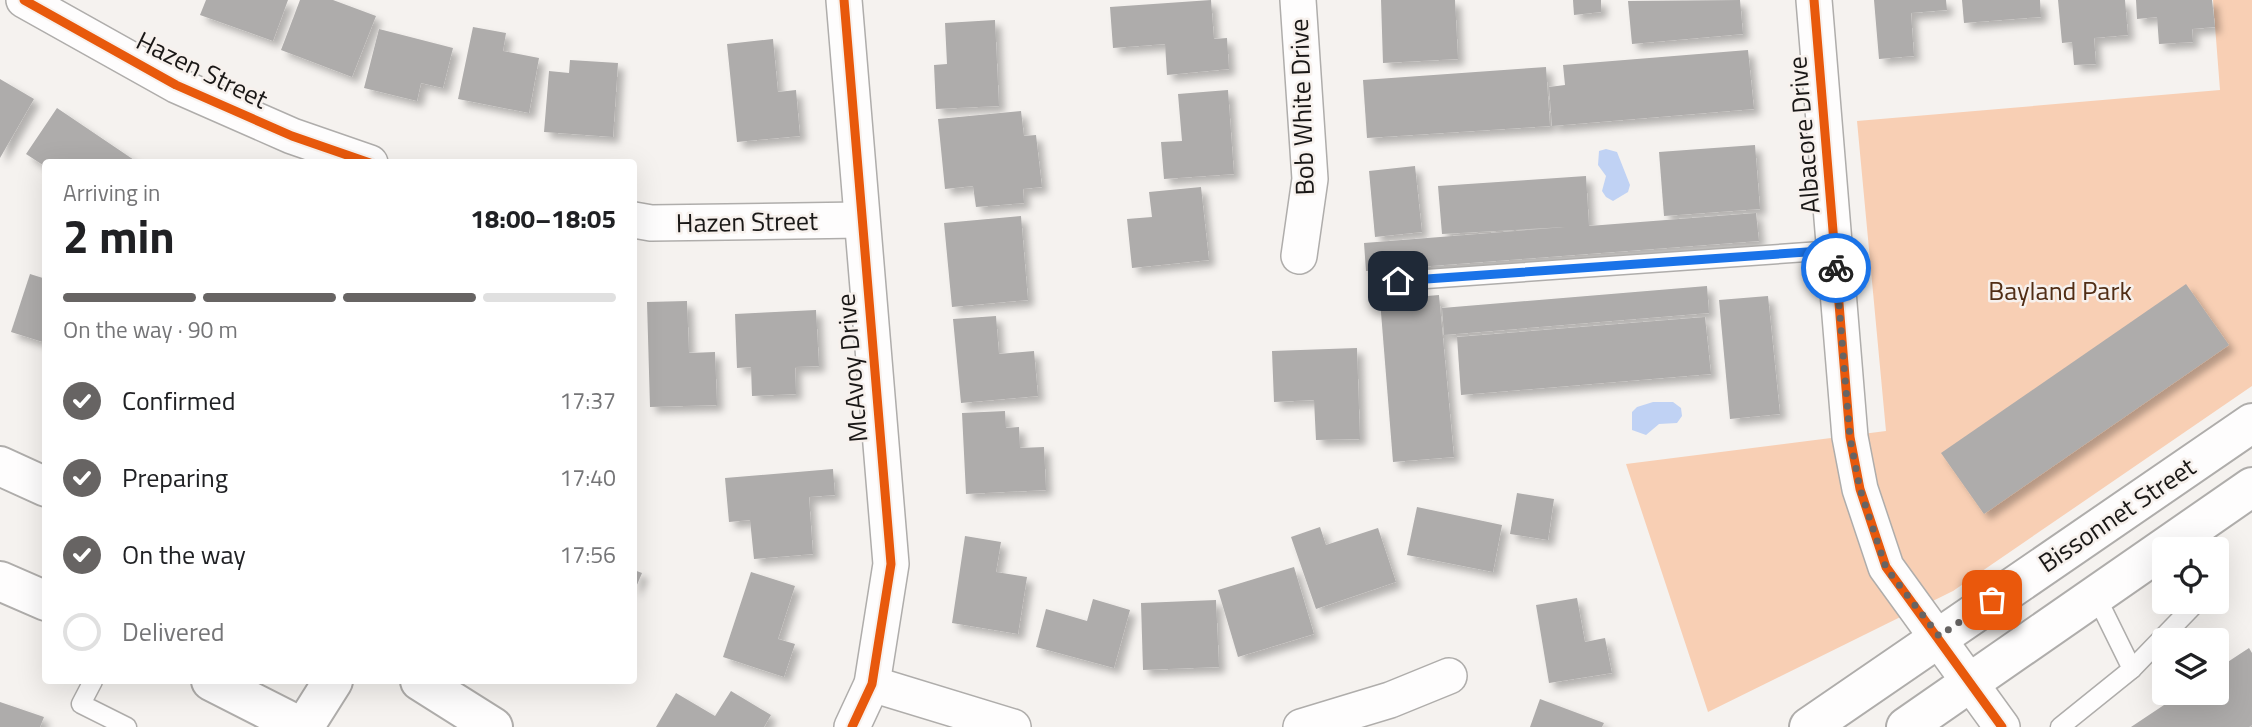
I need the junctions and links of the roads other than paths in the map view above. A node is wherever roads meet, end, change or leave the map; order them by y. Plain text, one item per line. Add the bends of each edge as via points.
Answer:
1 (24, 0) edge
2 (844, 0) edge
3 (1298, 0) edge
4 (1814, 0) edge
5 (358, 159) edge
6 (860, 220) junction
7 (637, 221) edge
8 (1835, 250) junction
9 (1299, 256) dead end
10 (1398, 281) dead end
11 (2252, 423) edge
12 (0, 466) edge
13 (42, 485) edge
14 (2252, 487) edge
15 (2194, 537) edge
16 (2152, 563) edge
17 (0, 581) edge
18 (2096, 596) junction
19 (42, 599) edge
20 (2185, 614) edge
21 (1939, 636) junction
22 (2132, 669) junction
23 (1449, 676) dead end
24 (1972, 682) junction
25 (91, 684) edge
26 (217, 684) edge
27 (331, 684) edge
28 (425, 684) edge
29 (872, 684) junction
30 (127, 727) edge
31 (302, 727) edge
32 (494, 727) edge
33 (852, 727) edge
34 (1013, 727) edge
35 (1301, 727) edge
36 (1809, 727) edge
37 (1906, 727) edge
38 (2002, 727) edge
39 (2060, 727) edge

1 - 5 street, Hazen Street via 176,85 292,136
2 - 6 street, McAvoy Drive
3 - 9 street, Bob White Drive via 1310,179
4 - 8 street, Albacore Drive
6 - 7 street, Hazen Street
6 - 29 street, McAvoy Drive via 891,564
8 - 10 lane
8 - 21 street, Albacore Drive via 1850,438 1860,489 1886,568
11 - 21 main road, Bissonnet Street
12 - 13 main road
14 - 15 main road, Bissonnet Street
16 - 18 main road, Bissonnet Street
17 - 19 main road
18 - 22 lane
18 - 24 main road, Bissonnet Street
20 - 22 lane
21 - 24 street, Albacore Drive
21 - 36 main road, Bissonnet Street
22 - 39 lane
23 - 35 street
24 - 37 main road, Bissonnet Street
24 - 38 street, Albacore Drive
25 - 30 lane via 81,704
26 - 31 main road
27 - 31 main road
28 - 32 main road
29 - 33 street, McAvoy Drive
29 - 34 street

